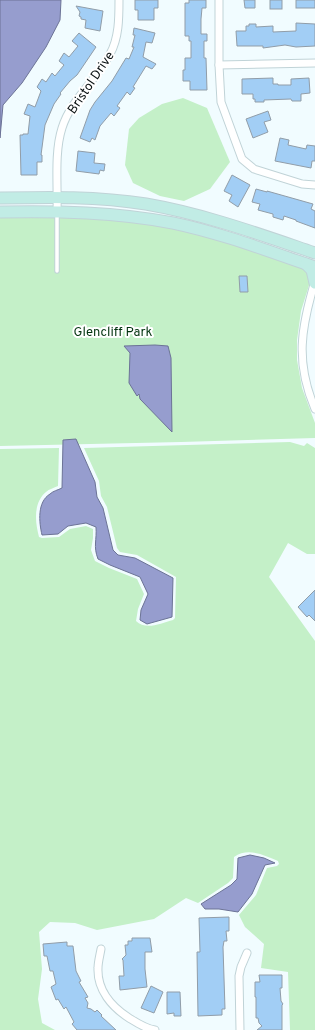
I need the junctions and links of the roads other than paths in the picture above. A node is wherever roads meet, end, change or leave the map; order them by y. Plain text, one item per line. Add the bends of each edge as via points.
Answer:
1 (119, 0) edge
2 (219, 0) edge
3 (315, 64) edge
4 (219, 65) junction
5 (315, 185) edge
6 (57, 196) junction
7 (0, 198) edge
8 (57, 211) junction
9 (0, 212) edge
10 (240, 241) junction
11 (314, 254) edge
12 (304, 263) junction
13 (315, 267) edge
14 (57, 271) dead end
15 (315, 282) edge
16 (315, 409) edge
17 (101, 949) dead end
18 (247, 953) dead end
19 (155, 1030) edge
20 (240, 1030) edge

1 - 6 street, Bristol Drive via 118,27 111,53 74,104 61,129
2 - 4 street
3 - 4 street
4 - 5 street via 221,102 242,159 254,169 302,184
6 - 7 street
6 - 8 street, Bristol Drive
6 - 11 street via 109,199 174,210 224,222
8 - 9 street
8 - 10 street via 107,214 174,223
8 - 14 lane
10 - 11 street via 251,241 306,259
10 - 12 street
12 - 13 street
12 - 15 street via 312,270
15 - 16 street via 304,323 302,356 307,387
17 - 19 street via 97,968 105,996 123,1015 139,1025
18 - 20 street via 240,976

